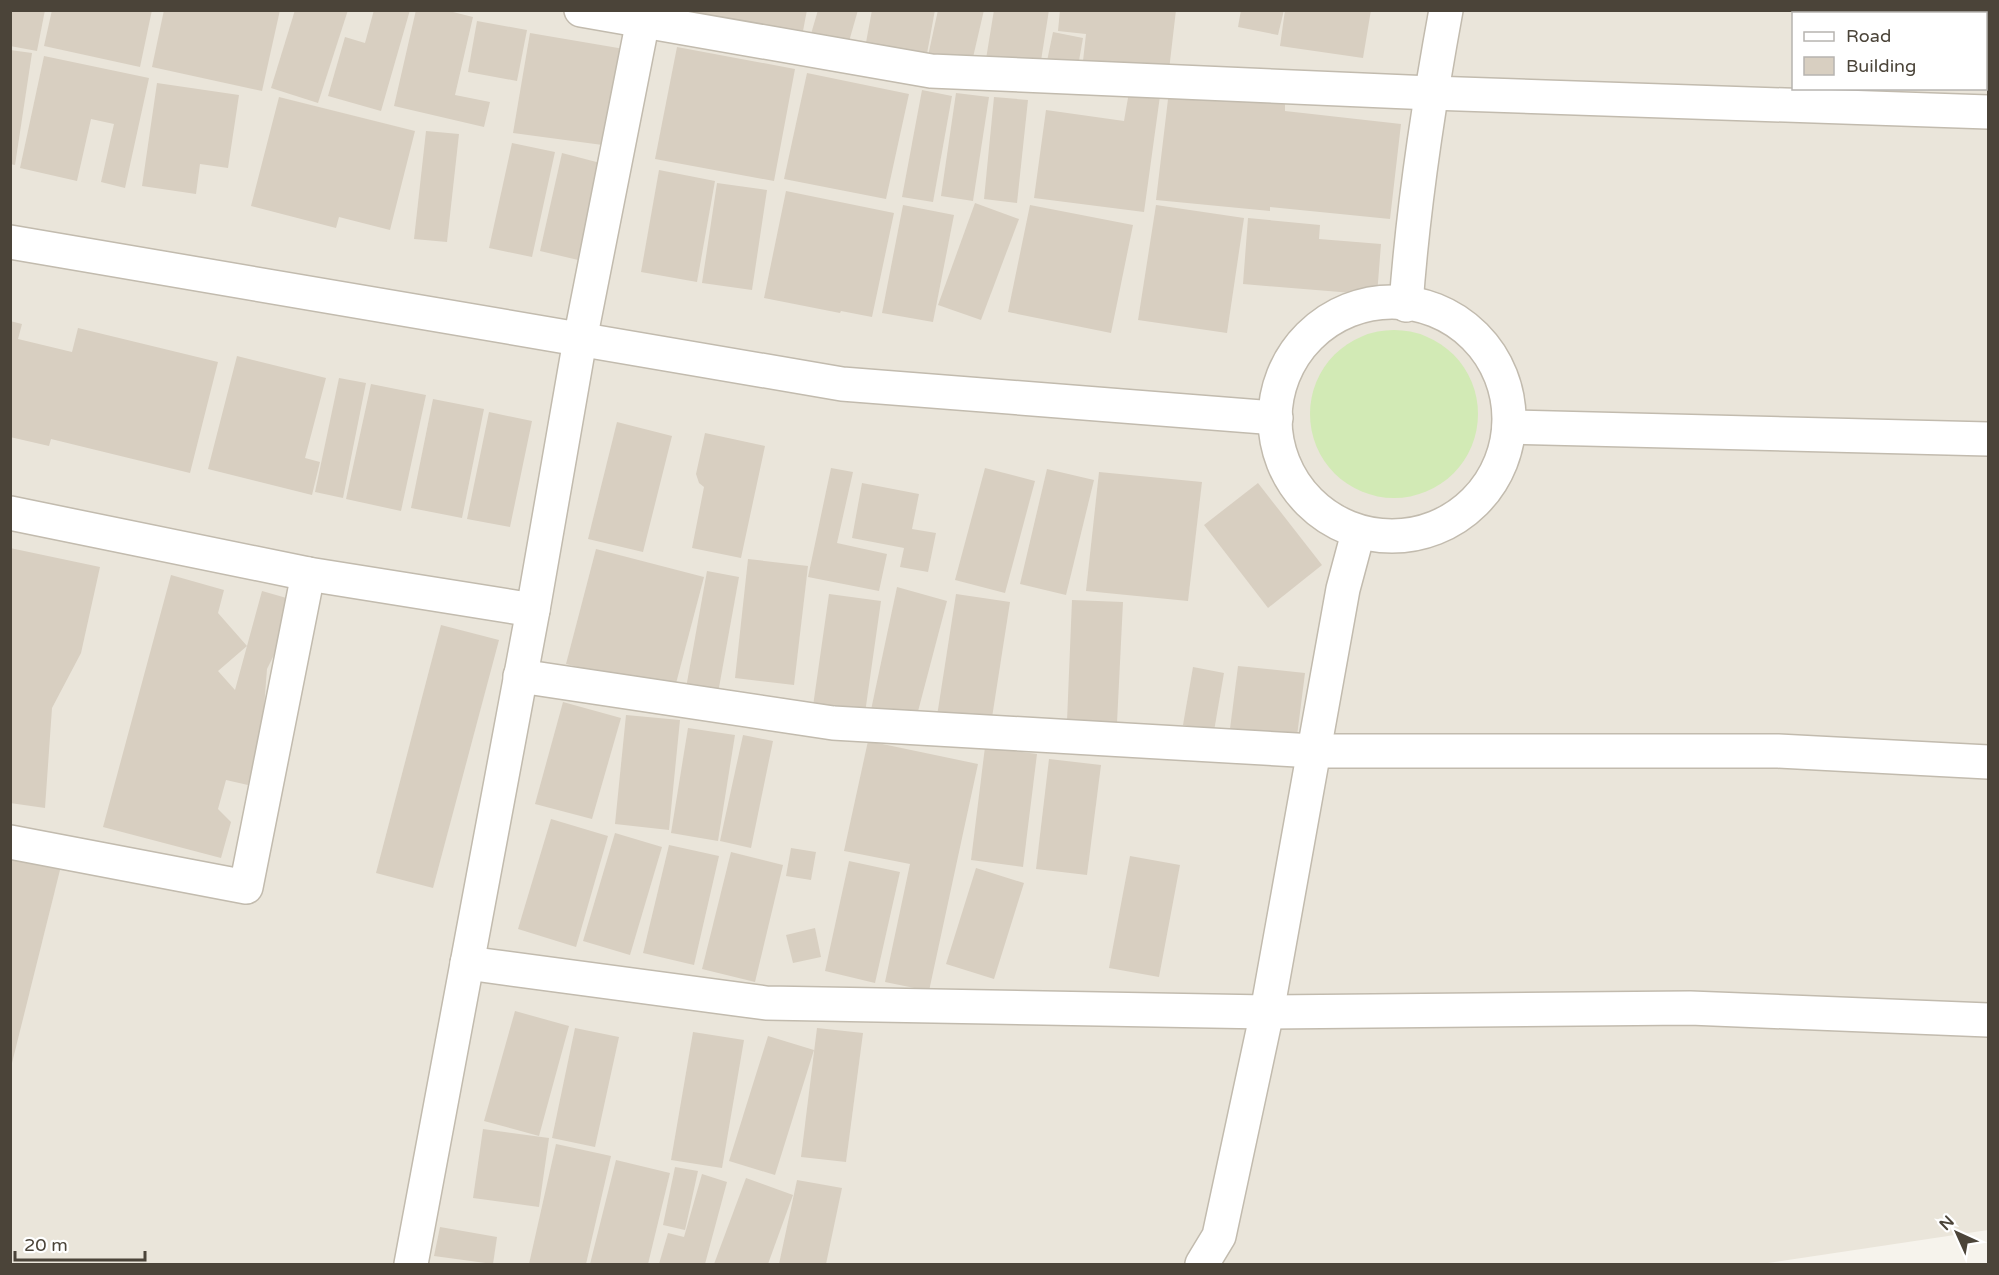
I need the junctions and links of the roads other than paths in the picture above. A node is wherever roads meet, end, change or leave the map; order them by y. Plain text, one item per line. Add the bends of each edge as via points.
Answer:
1 (581, 10) edge
2 (1446, 10) edge
3 (644, 16) edge
4 (1431, 93) junction
5 (1989, 112) edge
6 (10, 242) edge
7 (1406, 305) junction
8 (580, 340) junction
9 (1276, 418) junction
10 (1509, 427) junction
11 (1989, 439) edge
12 (10, 513) edge
13 (1358, 533) junction
14 (308, 574) junction
15 (533, 610) junction
16 (520, 676) junction
17 (1314, 751) junction
18 (1989, 762) edge
19 (10, 842) edge
20 (467, 963) junction
21 (1267, 1012) junction
22 (1988, 1020) edge
23 (411, 1264) edge
24 (1202, 1264) edge

1 - 3 street
2 - 4 street
3 - 4 street via 931,71
3 - 8 street
4 - 5 street
4 - 7 street via 1410,245
6 - 8 street
7 - 9 street via 1385,300 1348,309 1302,342 1288,362 1274,401
7 - 10 street via 1442,311 1480,339 1503,375
8 - 9 street via 842,384
8 - 15 street
9 - 13 street via 1279,458 1302,498 1338,525
10 - 11 street
10 - 13 street via 1505,454 1486,491 1438,528 1400,537
12 - 14 street
13 - 17 street via 1343,589
14 - 15 street
14 - 19 street via 246,886
15 - 16 street
16 - 17 street via 833,723
16 - 20 street
17 - 18 street via 1778,751
17 - 21 street
20 - 21 street via 766,1003
20 - 23 street
21 - 22 street via 1690,1008
21 - 24 street via 1219,1236

